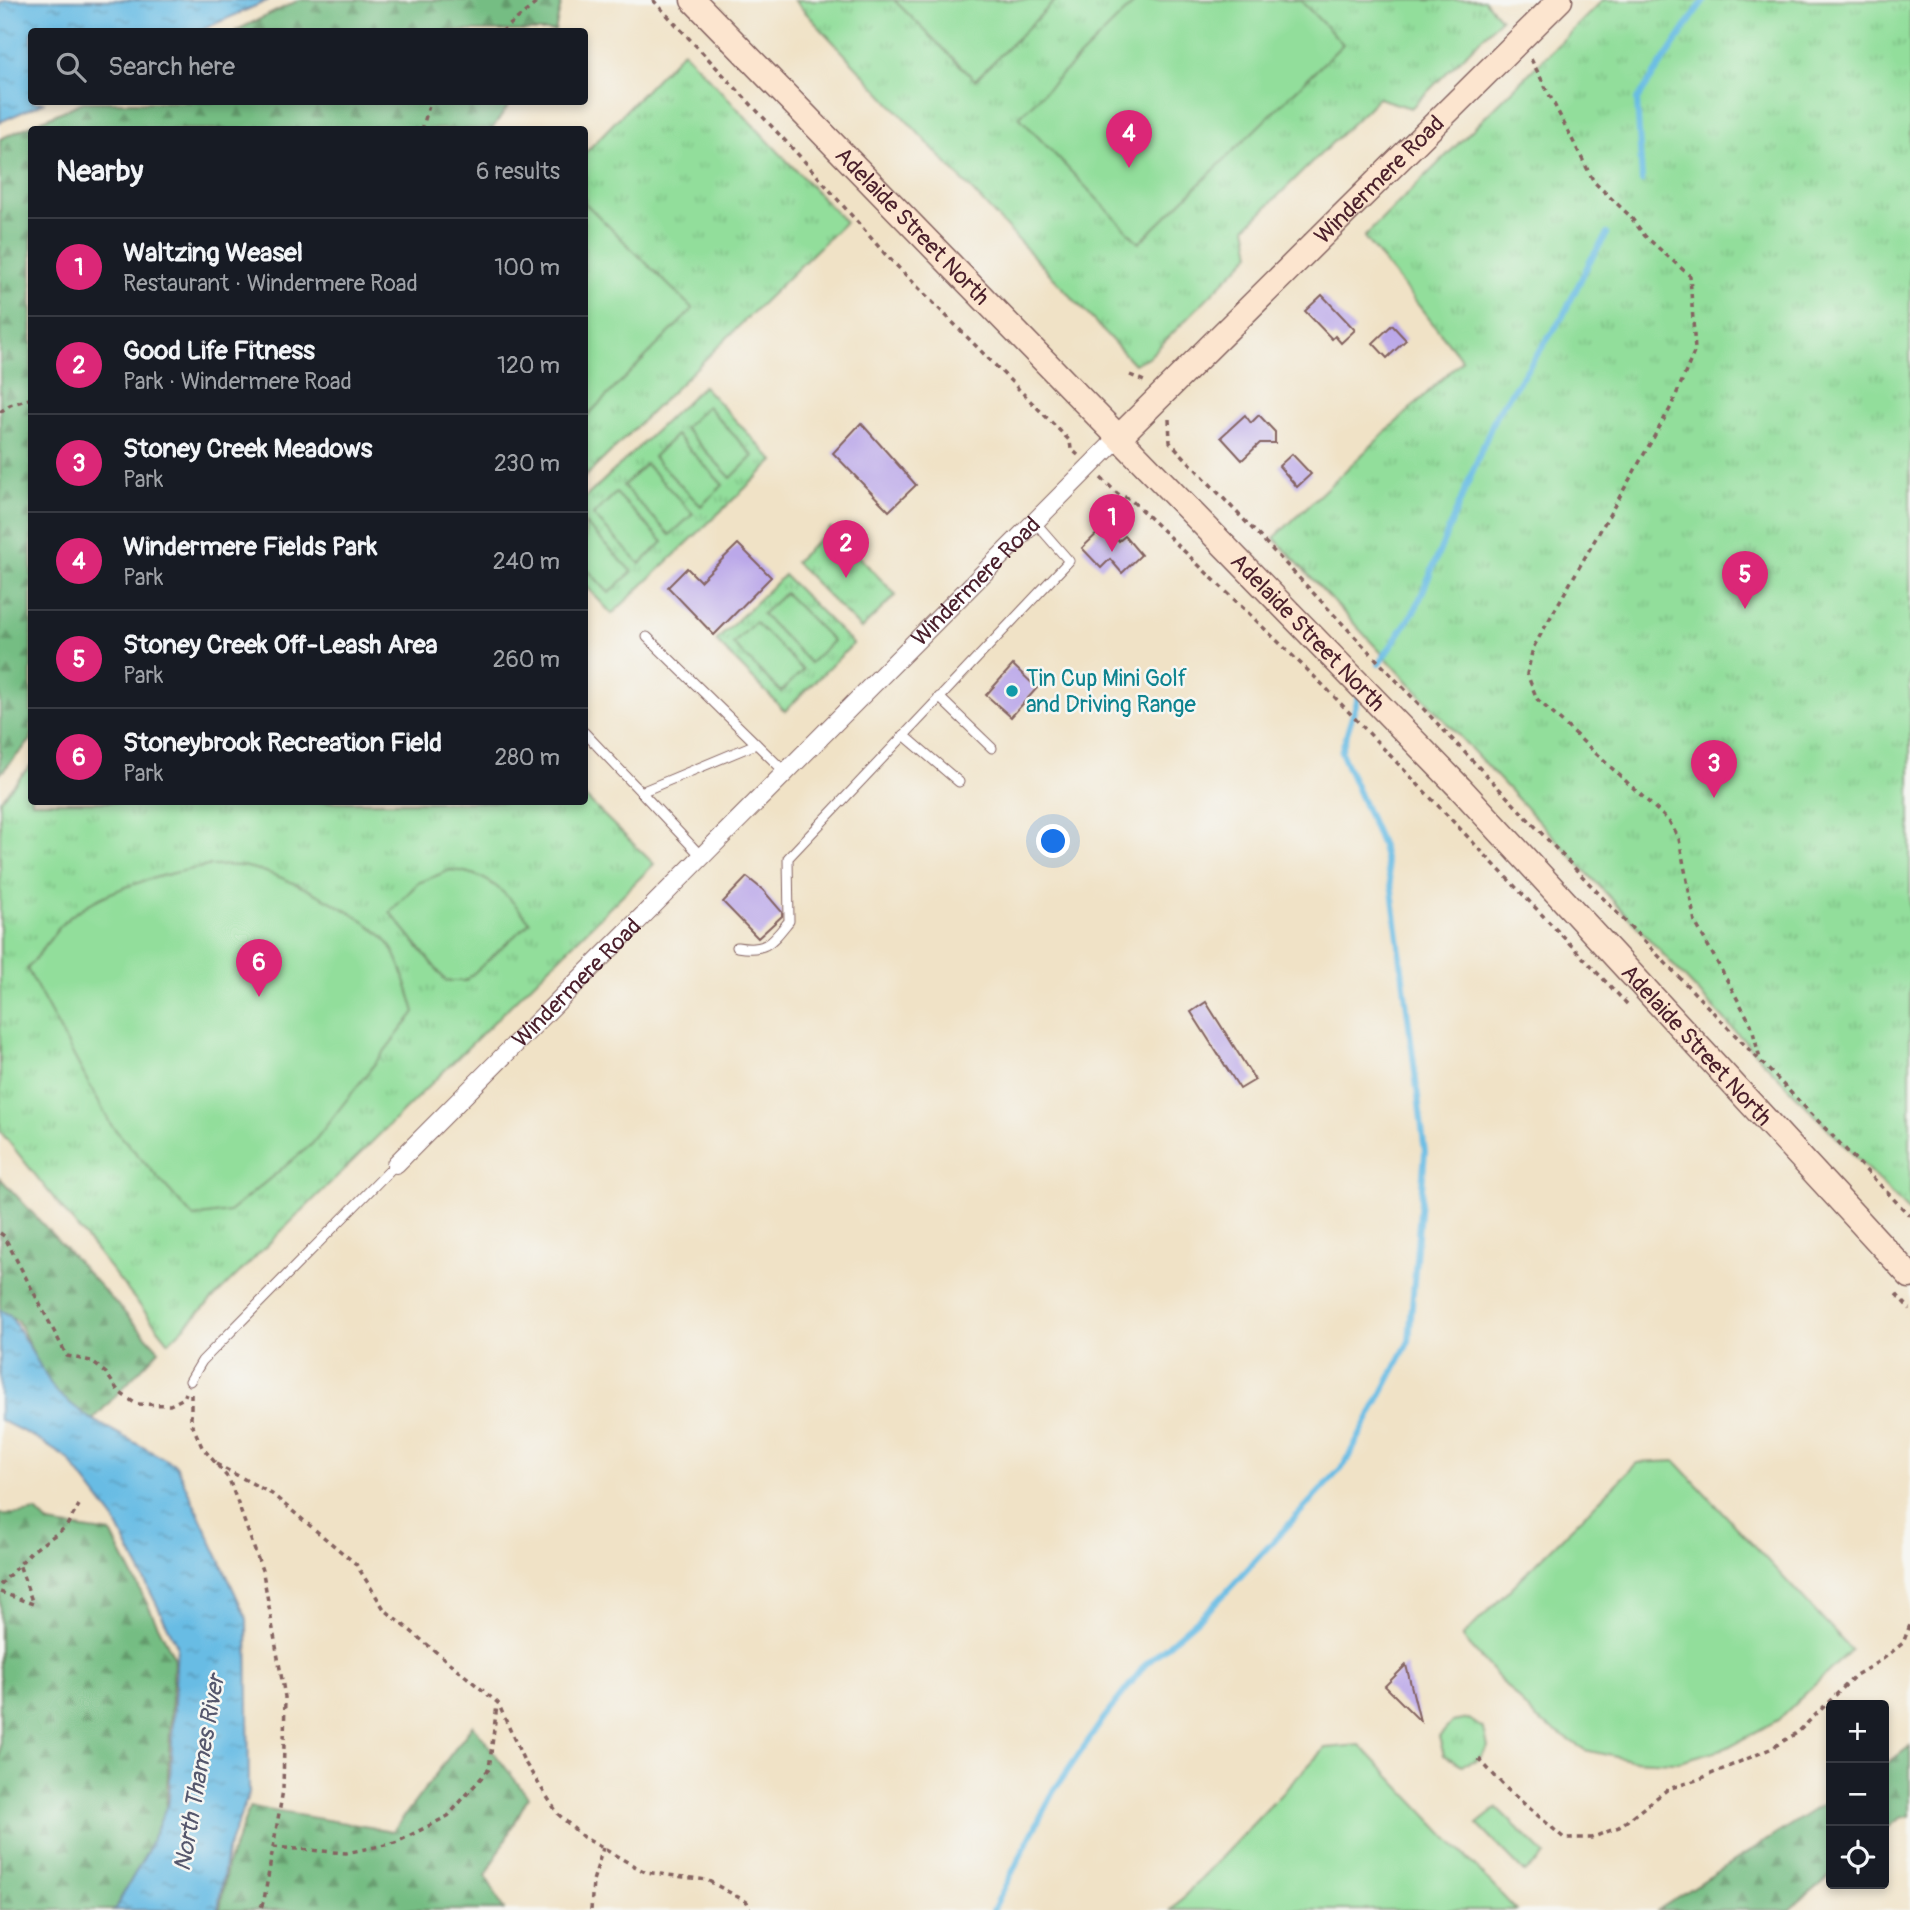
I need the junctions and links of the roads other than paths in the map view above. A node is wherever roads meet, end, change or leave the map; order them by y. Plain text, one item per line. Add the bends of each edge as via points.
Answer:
1 (694, 0) edge
2 (1560, 0) edge
3 (1119, 437) junction
4 (1035, 522) junction
5 (647, 637) dead end
6 (939, 697) junction
7 (904, 734) junction
8 (588, 736) edge
9 (756, 744) junction
10 (992, 748) dead end
11 (786, 773) junction
12 (959, 782) dead end
13 (641, 792) junction
14 (702, 857) junction
15 (737, 947) dead end
16 (396, 1164) joint
17 (1902, 1283) edge
18 (190, 1381) road end

1 - 3 main road, Adelaide Street North
2 - 3 main road, Windermere Road
3 - 4 street, Windermere Road
3 - 17 main road, Adelaide Street North via 1460,788
4 - 6 lane via 1069,561
4 - 11 street, Windermere Road
5 - 9 lane
6 - 7 lane
6 - 10 lane
7 - 12 lane
7 - 15 lane via 788,858 789,921 774,940 755,950
8 - 13 lane
9 - 11 lane
9 - 13 lane
11 - 14 street, Windermere Road
13 - 14 lane
14 - 16 street, Windermere Road
16 - 18 lane via 202,1361

